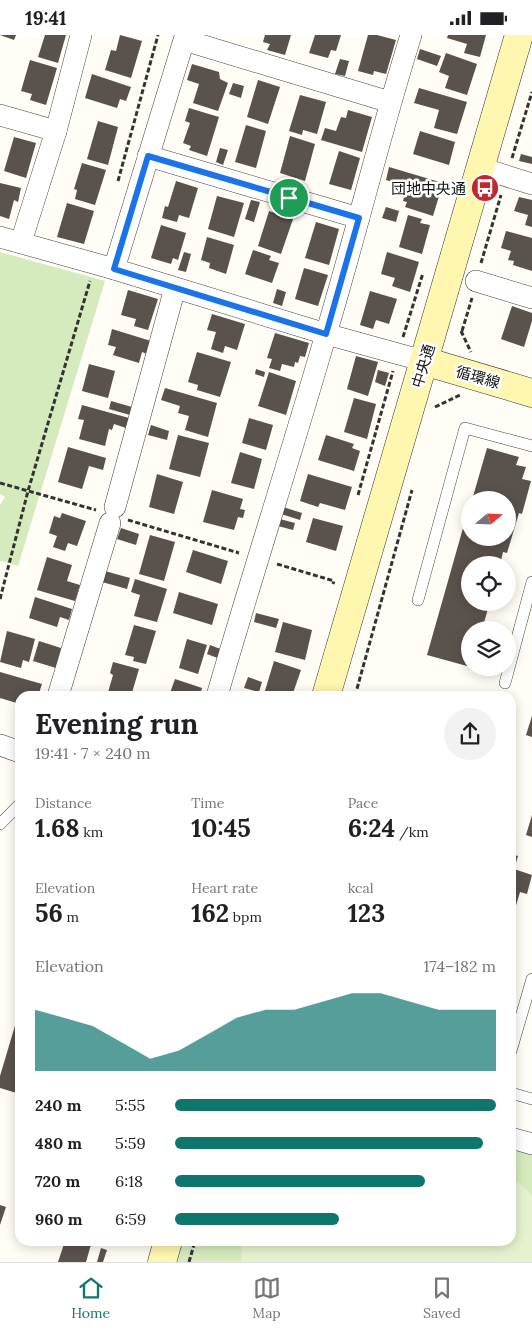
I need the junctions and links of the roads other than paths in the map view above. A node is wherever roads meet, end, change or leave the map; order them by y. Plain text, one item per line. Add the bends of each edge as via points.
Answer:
1 (81, 35) edge
2 (411, 35) edge
3 (519, 35) edge
4 (390, 102) junction
5 (0, 115) edge
6 (56, 131) junction
7 (148, 156) junction
8 (494, 172) junction
9 (532, 184) edge
10 (359, 218) junction
11 (0, 237) edge
12 (21, 243) junction
13 (105, 266) junction
14 (476, 281) road end
15 (175, 288) junction
16 (532, 298) edge
17 (326, 334) junction
18 (424, 361) junction
19 (532, 393) edge
20 (532, 447) edge
21 (532, 582) edge
22 (418, 600) dead end
23 (505, 683) dead end
24 (60, 691) edge
25 (218, 691) edge
26 (327, 691) edge
27 (0, 745) edge
28 (15, 750) edge
29 (15, 809) edge
30 (0, 824) edge
31 (532, 979) edge
32 (516, 1034) edge
33 (516, 1094) edge
34 (532, 1099) edge
35 (516, 1139) edge
36 (532, 1144) edge
37 (167, 1246) edge
38 (162, 1262) edge

1 - 6 street
2 - 4 street
3 - 8 street, 中央通
4 - 7 street via 184,40
4 - 10 street
5 - 6 street
6 - 12 street
7 - 10 street
7 - 13 street
8 - 9 street
8 - 18 street, 中央通
10 - 17 street
11 - 12 street
12 - 13 street
13 - 15 street
14 - 16 street
15 - 17 street
15 - 24 street via 113,515
17 - 18 street
17 - 25 street
18 - 19 street, 循環線
18 - 26 street, 中央通
20 - 22 lane via 465,428
21 - 23 lane
27 - 28 street
29 - 30 lane
31 - 32 lane
33 - 34 lane
35 - 36 street
37 - 38 street

